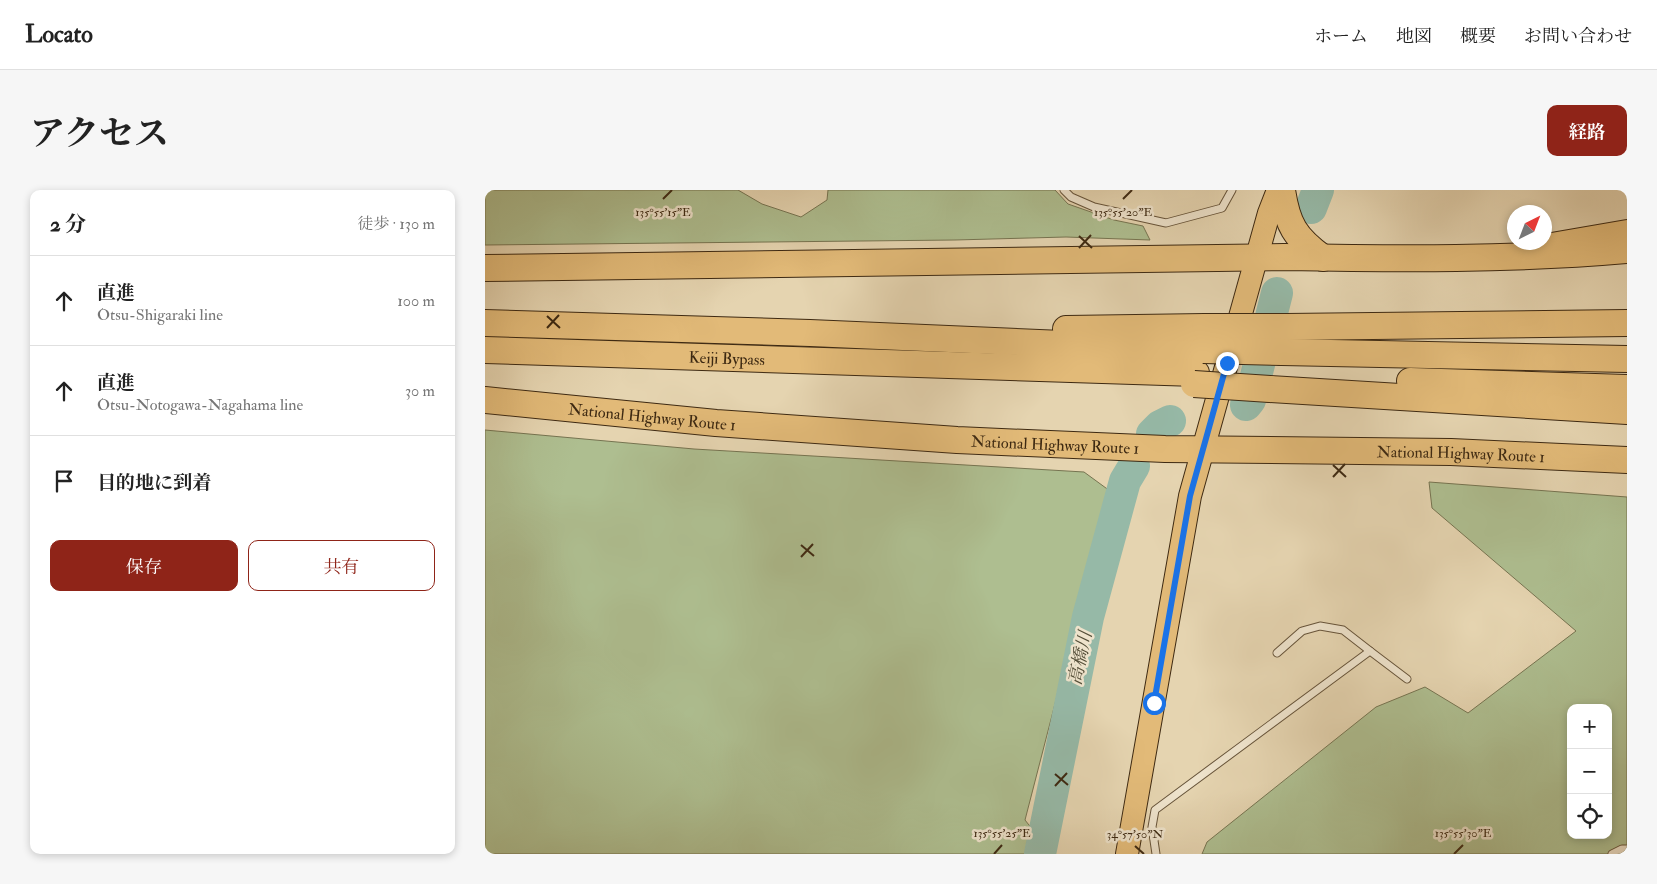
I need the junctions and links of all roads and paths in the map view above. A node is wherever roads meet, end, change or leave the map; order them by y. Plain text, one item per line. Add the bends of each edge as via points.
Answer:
1 (1064, 190) edge
2 (1232, 190) edge
3 (1278, 190) edge
4 (1282, 190) edge
5 (1627, 230) edge
6 (1627, 250) edge
7 (1257, 258) junction
8 (1323, 258) junction
9 (1410, 260) junction
10 (485, 268) edge
11 (485, 323) edge
12 (1627, 323) edge
13 (1284, 340) junction
14 (485, 350) edge
15 (1199, 358) junction
16 (1627, 359) edge
17 (1271, 383) junction
18 (1627, 388) edge
19 (485, 400) edge
20 (1627, 412) edge
21 (1203, 448) junction
22 (1627, 460) edge
23 (1370, 652) junction
24 (1277, 653) dead end
25 (1407, 679) dead end
26 (1627, 848) edge
27 (1127, 854) edge
28 (1156, 854) edge
29 (1612, 854) edge

1 - 2 lane via 1071,197 1094,207 1166,223 1222,208
3 - 7 main road
4 - 8 highway via 1289,223 1307,247
5 - 9 main road via 1500,252
6 - 9 highway
7 - 8 highway
7 - 10 highway
7 - 21 main road
8 - 9 highway
11 - 15 highway, Keiji Bypass via 811,333
12 - 13 highway
13 - 15 highway, bridge
13 - 16 highway
14 - 15 highway, Keiji Bypass via 969,367
15 - 17 highway
17 - 18 highway
17 - 20 highway
19 - 21 highway, National Highway Route 1 via 716,423 957,440
21 - 22 highway, National Highway Route 1 via 1451,452
21 - 27 main road via 1190,496
23 - 24 lane via 1343,630 1320,626 1301,631
23 - 25 lane
23 - 28 lane via 1155,810 1152,826
26 - 29 lane

